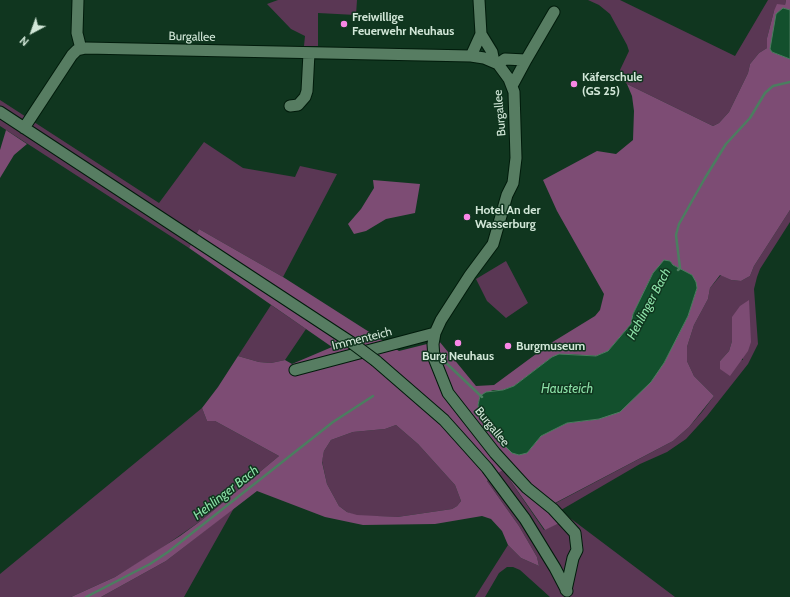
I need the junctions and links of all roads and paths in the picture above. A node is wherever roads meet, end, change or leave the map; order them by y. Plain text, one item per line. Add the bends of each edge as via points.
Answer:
1 (78, 0) edge
2 (479, 0) edge
3 (554, 12) dead end
4 (481, 34) junction
5 (81, 49) junction
6 (309, 53) junction
7 (471, 56) junction
8 (526, 60) junction
9 (496, 63) junction
10 (512, 86) junction
11 (290, 106) dead end
12 (0, 112) edge
13 (24, 128) junction
14 (435, 333) junction
15 (295, 370) dead end
16 (573, 558) junction
17 (555, 568) junction
18 (568, 594) edge

1 - 5 street via 77,33
2 - 4 street
3 - 8 street
4 - 7 street
4 - 9 street
5 - 6 street, Burgallee
5 - 13 street via 74,53 62,69
6 - 7 street, Burgallee
6 - 11 street via 305,97 298,105
7 - 9 street, Burgallee
8 - 9 street via 505,59
8 - 10 street
9 - 10 street, Burgallee
10 - 14 street, Burgallee via 515,99 516,158 513,183 493,244 470,275
12 - 13 street
13 - 17 street, bridge via 376,361 426,403 465,442 525,519
14 - 15 street, Immenteich
14 - 16 street, Burgallee via 434,358 448,393 516,476 575,533 577,541
16 - 17 street
16 - 18 street, Burgallee
17 - 18 street

